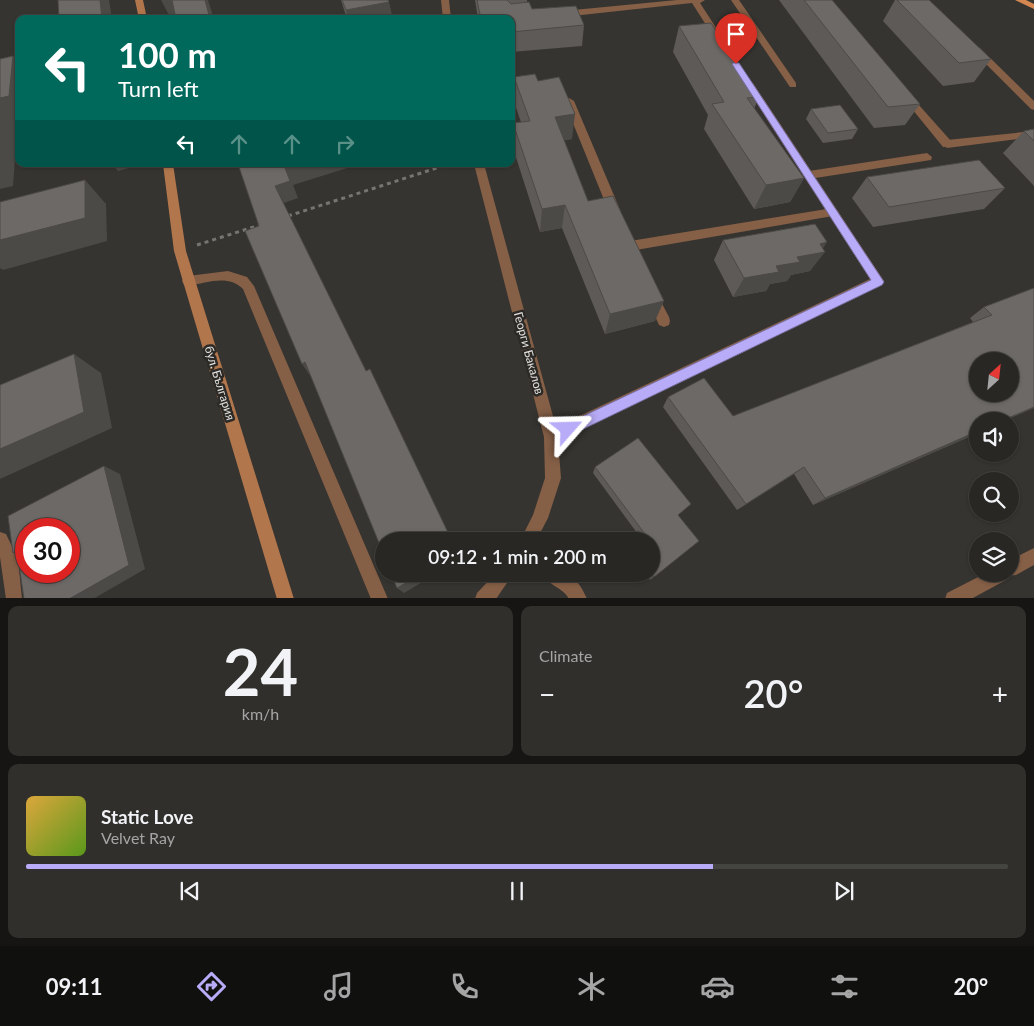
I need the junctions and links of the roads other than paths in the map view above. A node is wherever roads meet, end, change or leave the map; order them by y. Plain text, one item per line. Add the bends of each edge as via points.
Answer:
1 (139, 0) edge
2 (445, 0) edge
3 (735, 0) edge
4 (1019, 0) edge
5 (698, 1) edge
6 (1034, 7) edge
7 (142, 15) edge
8 (447, 15) edge
9 (550, 16) edge
10 (972, 46) edge
11 (727, 51) edge
12 (744, 76) edge
13 (793, 86) dead end
14 (564, 90) edge
15 (902, 91) edge
16 (1034, 106) edge
17 (1034, 134) edge
18 (927, 157) dead end
19 (168, 167) edge
20 (480, 167) edge
21 (809, 175) junction
22 (833, 212) junction
23 (618, 218) edge
24 (630, 246) edge
25 (188, 281) junction
26 (648, 288) edge
27 (664, 321) dead end
28 (551, 438) junction
29 (533, 532) edge
30 (0, 540) edge
31 (1034, 556) edge
32 (1019, 564) edge
33 (499, 582) edge
34 (564, 582) edge
35 (984, 582) edge
36 (14, 598) edge
37 (286, 598) edge
38 (380, 598) edge
39 (483, 598) edge
40 (579, 598) edge
41 (953, 598) edge

1 - 7 street
2 - 8 street
3 - 13 street
4 - 6 main road
5 - 9 street
5 - 11 street
10 - 16 street
12 - 21 street
14 - 23 street
15 - 17 street via 947,144
18 - 21 street
19 - 25 street, бул. България via 180,251
20 - 28 street, Георги Бакалов
21 - 22 street
22 - 24 street
22 - 28 street via 878,282
25 - 37 street, бул. България
25 - 38 street via 233,276 248,286
26 - 27 street
28 - 29 street, Георги Бакалов via 553,478
30 - 36 street via 10,560
31 - 32 street
33 - 39 street
34 - 40 street
35 - 41 street

